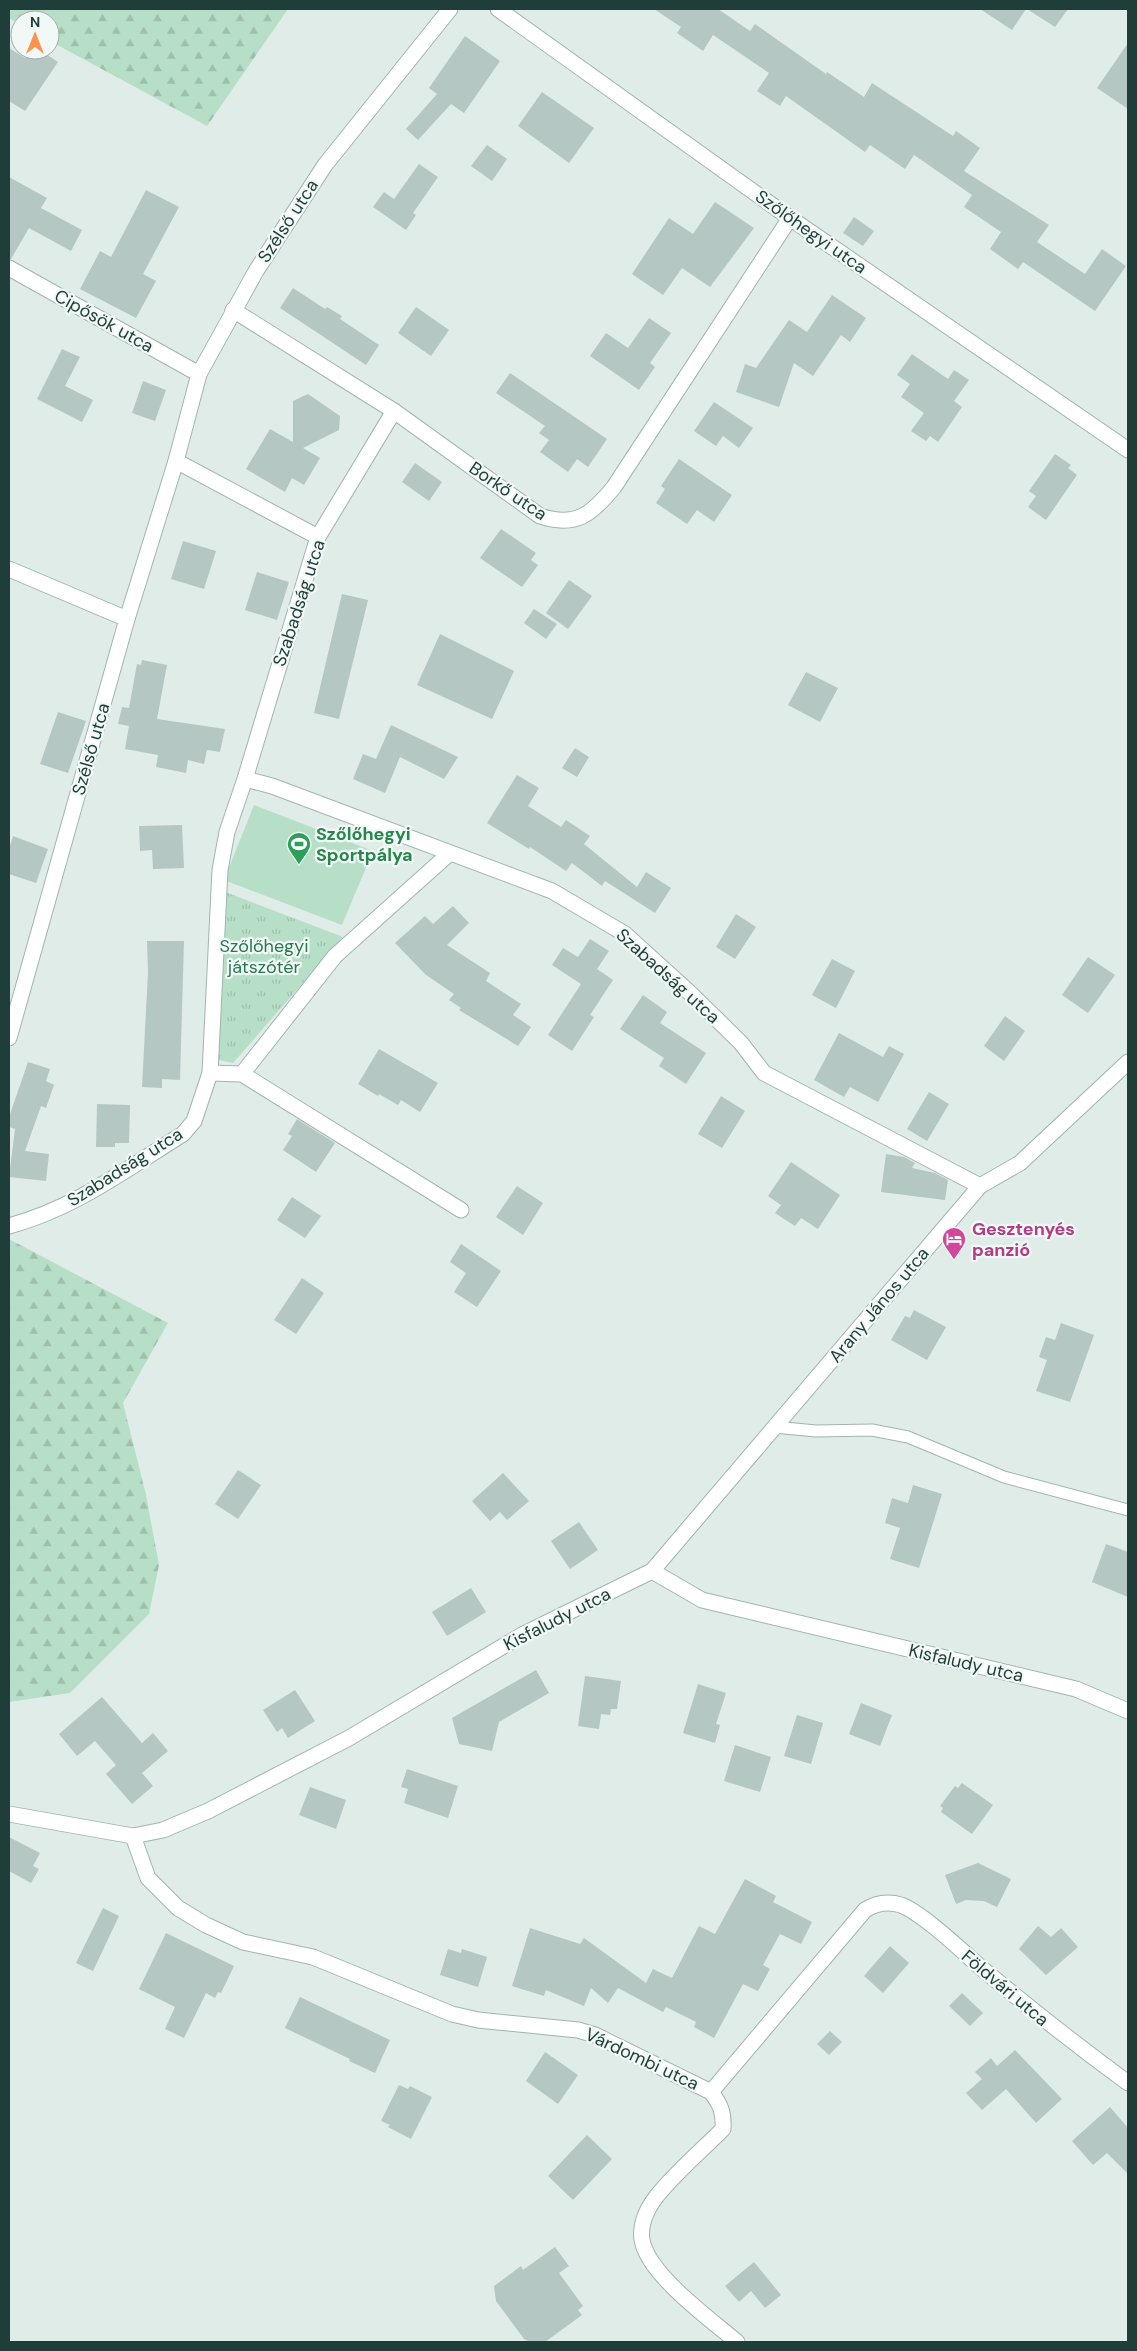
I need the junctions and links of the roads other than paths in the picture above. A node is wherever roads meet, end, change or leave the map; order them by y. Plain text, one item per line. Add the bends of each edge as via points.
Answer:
1 (450, 9) edge
2 (498, 9) edge
3 (790, 218) junction
4 (9, 268) edge
5 (233, 310) junction
6 (199, 374) junction
7 (394, 411) junction
8 (1128, 450) edge
9 (176, 461) junction
10 (318, 537) junction
11 (9, 569) edge
12 (127, 619) junction
13 (245, 779) junction
14 (450, 853) junction
15 (9, 1038) edge
16 (1128, 1062) edge
17 (210, 1073) junction
18 (242, 1074) junction
19 (980, 1186) junction
20 (461, 1210) dead end
21 (9, 1226) edge
22 (774, 1427) junction
23 (1128, 1510) edge
24 (652, 1571) junction
25 (1128, 1711) edge
26 (9, 1814) edge
27 (133, 1836) junction
28 (1128, 2083) edge
29 (711, 2092) junction
30 (737, 2342) edge

1 - 5 street, Szélső utca via 325,165
2 - 3 street, Szőlőhegyi utca
3 - 7 street, Borkő utca via 614,487 597,508 573,520 557,522 540,516
3 - 8 street, Szőlőhegyi utca
4 - 6 street, Cipősök utca
5 - 6 street, Szélső utca
5 - 7 street, Borkő utca
6 - 9 street, Szélső utca
7 - 10 street, Szabadság utca
9 - 10 street
9 - 12 street, Szélső utca
10 - 13 street, Szabadság utca
11 - 12 street
12 - 15 street, Szélső utca
13 - 14 street, Szabadság utca via 272,786
13 - 17 street, Szabadság utca via 226,832 220,870
14 - 18 street via 334,956
14 - 19 street, Szabadság utca via 552,892 625,934 690,992 741,1043 764,1073
16 - 19 street, Arany János utca via 1020,1163
17 - 18 street
17 - 21 street, Szabadság utca via 194,1121 183,1134 87,1195 36,1219
18 - 20 street
19 - 22 street, Arany János utca
22 - 23 lane via 816,1432 872,1430 908,1437 1004,1478
22 - 24 street, Arany János utca
24 - 25 street, Kisfaludy utca via 702,1600 1076,1689
24 - 27 street, Kisfaludy utca via 522,1634 349,1738 208,1811 163,1830
26 - 27 street, Kisfaludy utca
27 - 29 street, Várdombi utca via 148,1878 178,1908 243,1942 313,1956 452,2014 478,2020 578,2030 594,2035
28 - 29 street, Földvári utca via 1052,2027 931,1925 903,1906 879,1903 865,1910
29 - 30 street, Várdombi utca via 721,2104 723,2129 656,2198 643,2220 642,2242 660,2273

